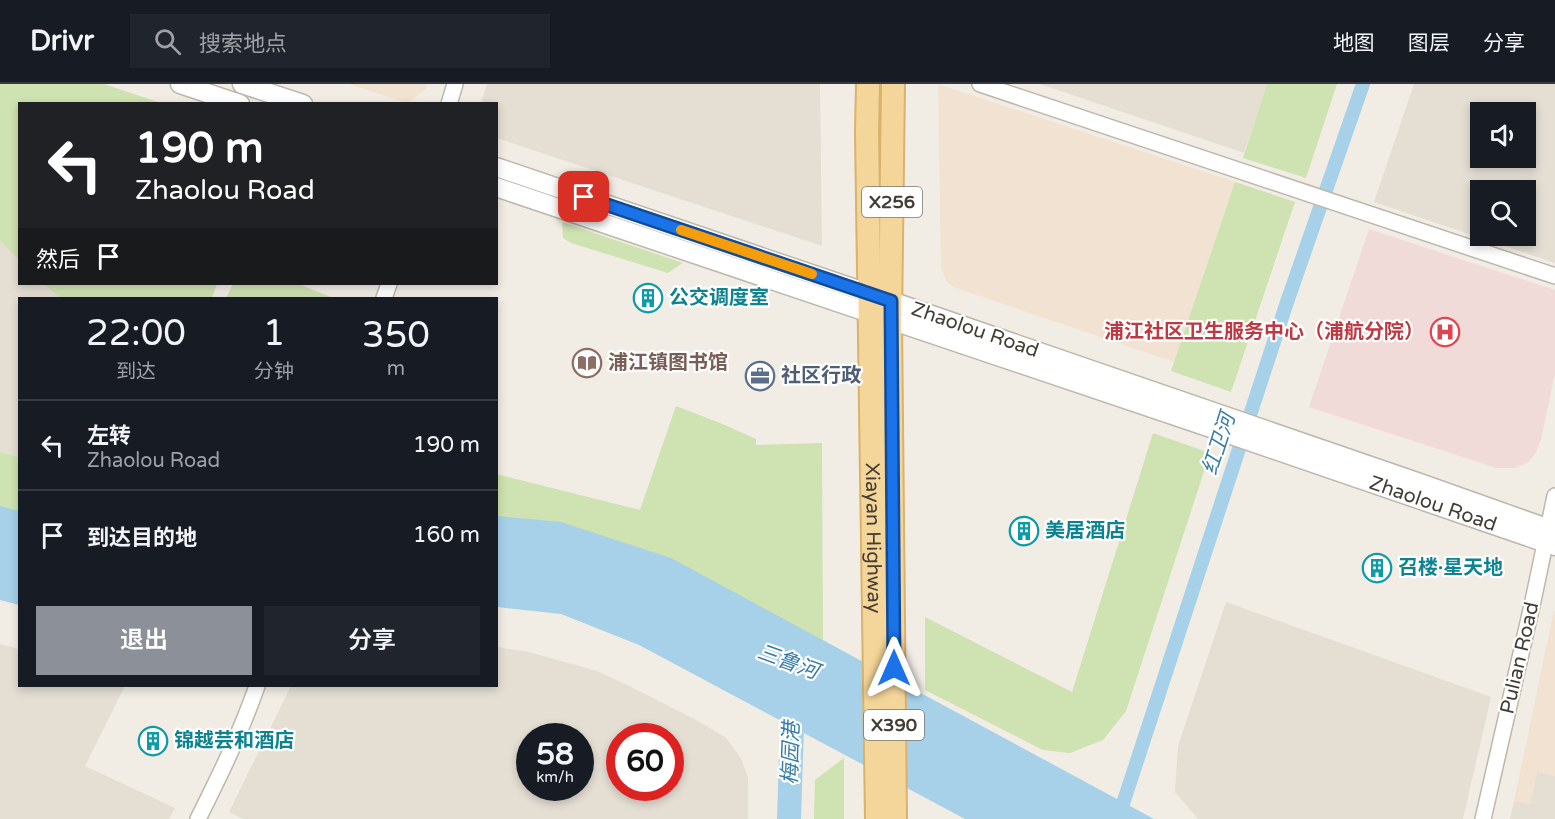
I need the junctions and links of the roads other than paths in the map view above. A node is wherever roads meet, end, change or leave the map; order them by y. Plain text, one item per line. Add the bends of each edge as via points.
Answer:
1 (180, 84) edge
2 (242, 84) edge
3 (455, 84) edge
4 (868, 84) edge
5 (893, 84) edge
6 (980, 84) edge
7 (234, 102) edge
8 (297, 102) edge
9 (450, 102) edge
10 (498, 168) edge
11 (498, 188) edge
12 (1555, 276) edge
13 (880, 307) junction
14 (1555, 496) edge
15 (1551, 537) edge
16 (257, 687) edge
17 (885, 778) junction
18 (198, 819) edge
19 (877, 819) edge
20 (895, 819) edge
21 (1483, 819) edge

1 - 7 street
2 - 8 street
3 - 9 street
4 - 13 main road, X256 via 867,132
5 - 13 main road, X256
6 - 12 street
10 - 13 street, Zhaolou Road
11 - 13 street, Zhaolou Road
13 - 15 street, Zhaolou Road via 1280,444 1417,482
13 - 17 main road, Xiayan Highway / X390 via 874,655
13 - 17 main road, Xiayan Highway / X390 via 894,668
14 - 15 street, Pulian Road
15 - 21 street, Pulian Road
16 - 18 street via 226,764
17 - 19 main road, Xiayan Highway / X390
17 - 20 main road, Xiayan Highway / X390

